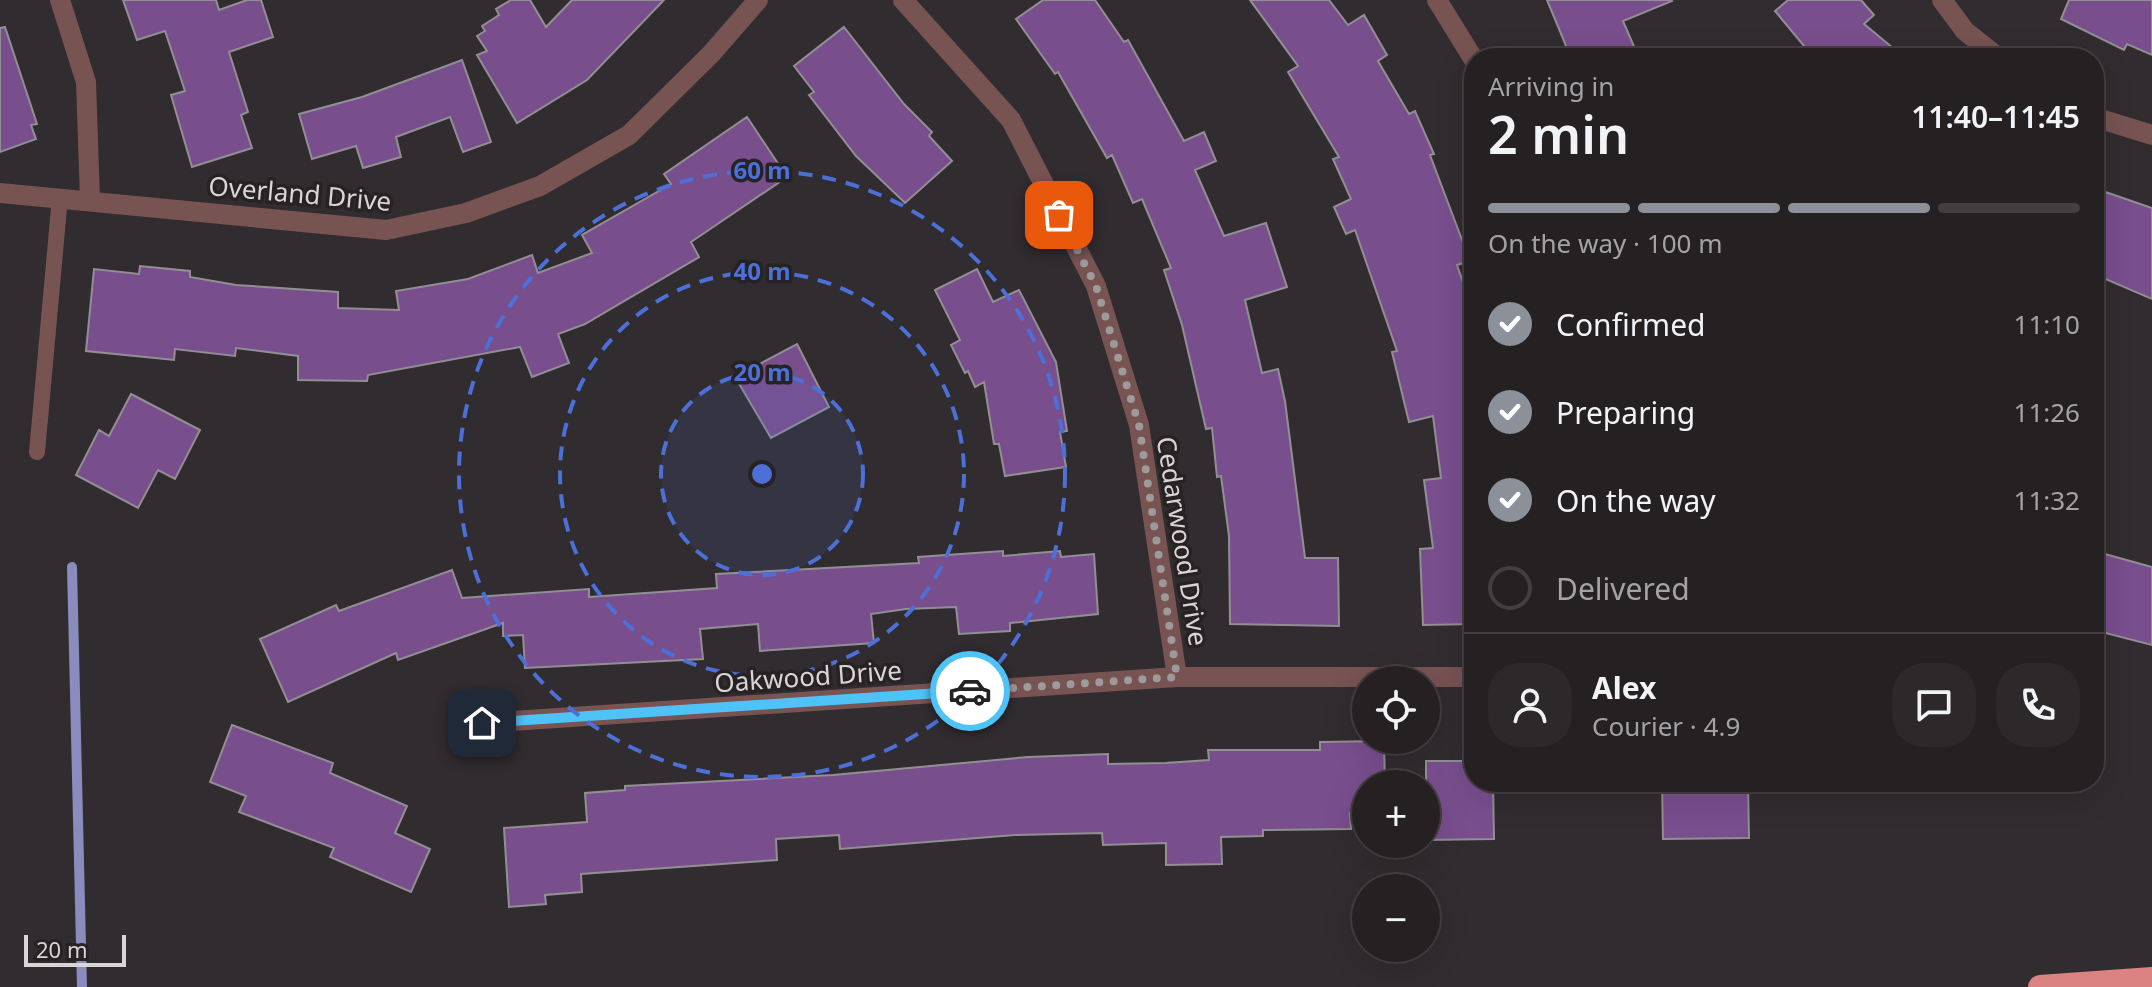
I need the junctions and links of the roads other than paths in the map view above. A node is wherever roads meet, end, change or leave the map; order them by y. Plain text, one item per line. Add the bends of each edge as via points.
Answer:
1 (60, 0) edge
2 (758, 0) edge
3 (903, 0) edge
4 (1437, 0) edge
5 (1942, 0) edge
6 (1467, 48) edge
7 (1986, 48) edge
8 (2104, 120) edge
9 (2152, 135) edge
10 (0, 193) edge
11 (60, 197) junction
12 (90, 200) junction
13 (37, 452) dead end
14 (1177, 677) junction
15 (1464, 677) edge
16 (482, 723) dead end
17 (2152, 979) edge
18 (2040, 987) edge

1 - 12 street via 86,82
2 - 12 street, Overland Drive via 629,135 540,186 466,213 386,230
3 - 14 street, Cedarwood Drive via 1011,120 1096,286 1139,425
4 - 6 street
5 - 7 street via 1965,31
8 - 9 street
10 - 11 street, Overland Drive
11 - 12 street, Overland Drive
11 - 13 lane
14 - 15 street, Oakwood Drive
14 - 16 street, Oakwood Drive
17 - 18 highway

